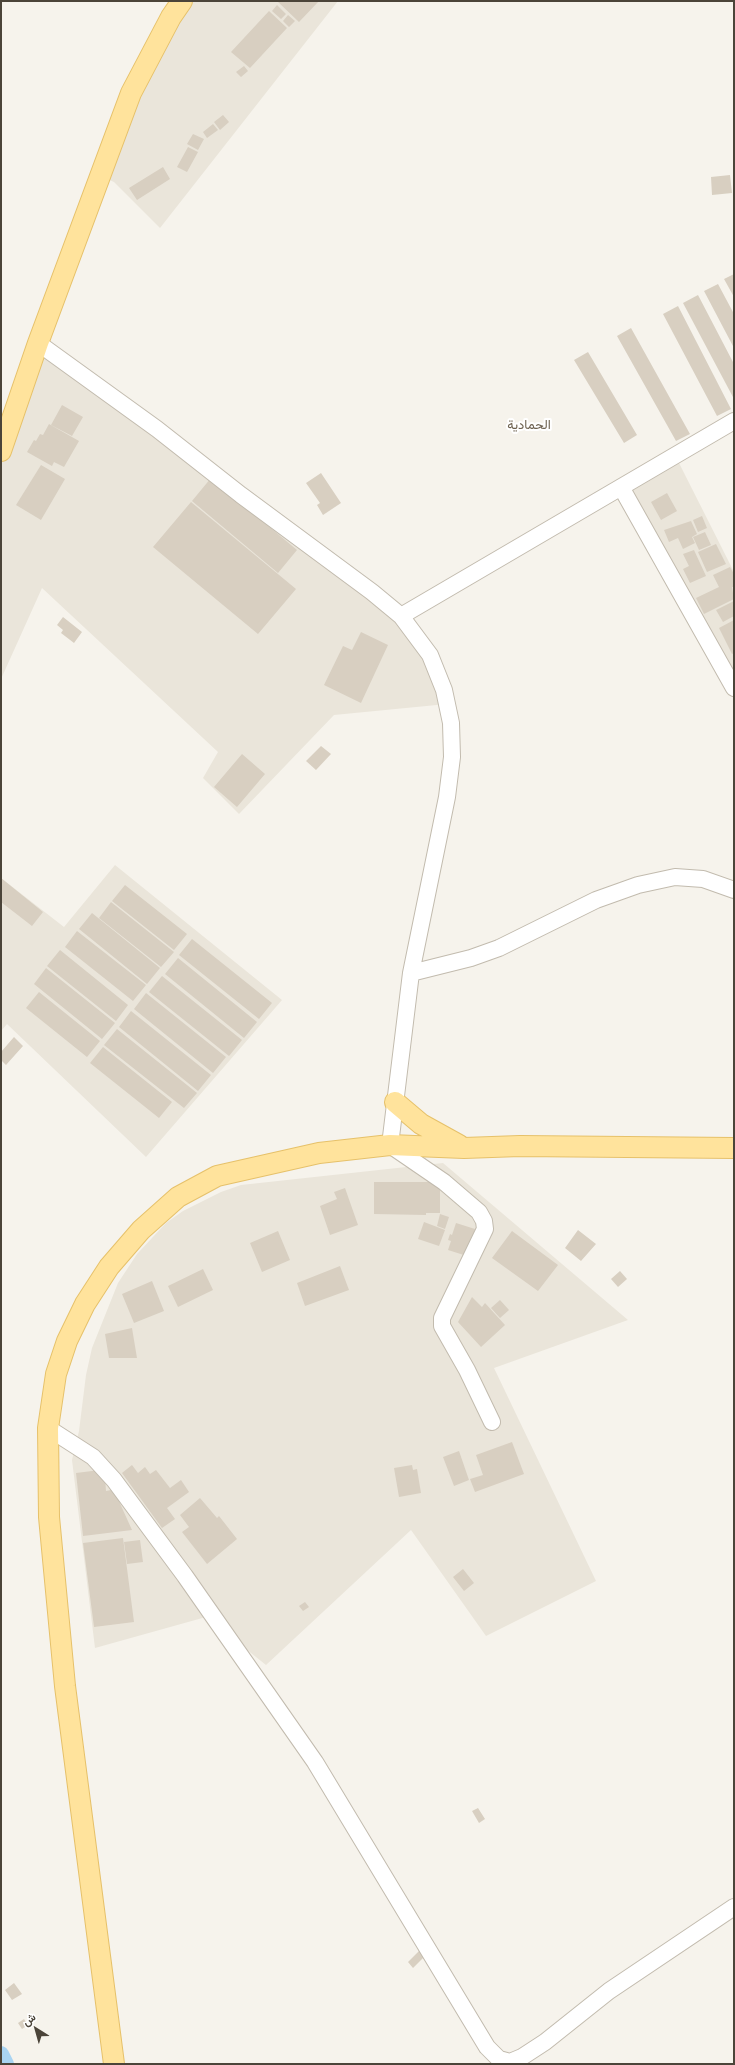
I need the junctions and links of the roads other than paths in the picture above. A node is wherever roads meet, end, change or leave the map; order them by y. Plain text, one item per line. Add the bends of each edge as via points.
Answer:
1 (182, 1) edge
2 (38, 343) junction
3 (734, 421) edge
4 (1, 451) edge
5 (621, 487) junction
6 (401, 616) junction
7 (734, 688) edge
8 (734, 890) edge
9 (411, 973) junction
10 (395, 1102) junction
11 (390, 1145) junction
12 (464, 1148) junction
13 (734, 1148) edge
14 (492, 1422) dead end
15 (48, 1428) junction
16 (734, 1907) edge
17 (114, 2064) edge

1 - 2 main road via 131,92
2 - 4 main road
2 - 6 street via 157,429
3 - 5 street
5 - 6 street
5 - 7 street
6 - 9 street via 430,655 444,690 451,723 452,757 448,797
8 - 9 street via 703,879 675,877 638,885 596,900 499,948
9 - 10 street
10 - 11 street
10 - 12 main road via 421,1124
11 - 12 main road
11 - 14 street via 444,1182 479,1212 484,1221 485,1229 442,1318 442,1326
11 - 15 main road via 319,1153 265,1164 217,1176 178,1197 141,1230 109,1267 85,1304 67,1341 56,1374
12 - 13 main road
15 - 16 street via 92,1458 114,1480 185,1576 315,1762 487,2047 499,2059 510,2062 522,2057 609,1991
15 - 17 main road via 49,1517 61,1650

